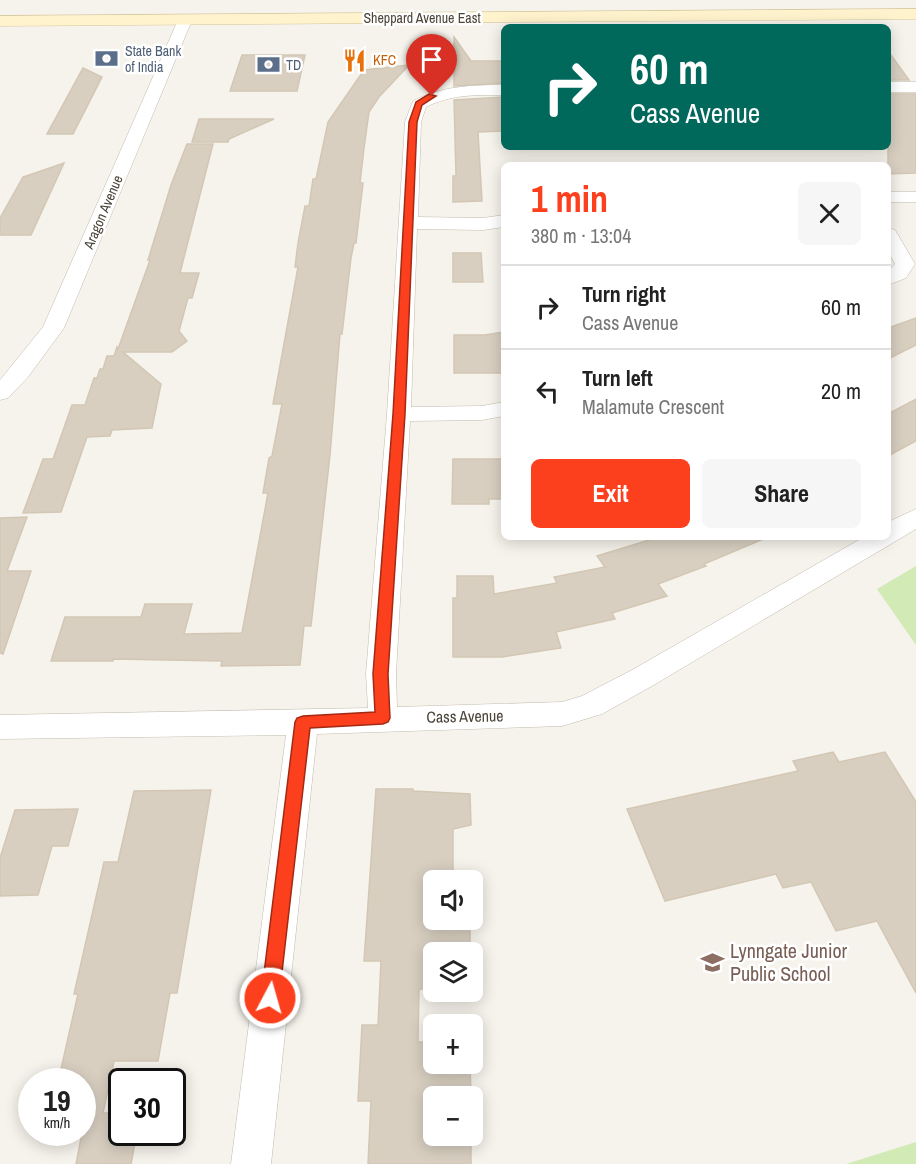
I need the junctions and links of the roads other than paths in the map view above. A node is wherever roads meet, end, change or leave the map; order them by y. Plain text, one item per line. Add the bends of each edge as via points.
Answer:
1 (194, 0) edge
2 (916, 14) edge
3 (185, 20) junction
4 (0, 21) edge
5 (891, 87) edge
6 (916, 87) edge
7 (501, 90) edge
8 (891, 197) edge
9 (916, 197) edge
10 (501, 221) edge
11 (410, 223) junction
12 (891, 239) edge
13 (891, 278) edge
14 (0, 393) edge
15 (501, 410) edge
16 (399, 414) junction
17 (916, 518) edge
18 (891, 532) edge
19 (879, 540) edge
20 (383, 718) junction
21 (303, 722) junction
22 (0, 727) edge
23 (251, 1164) edge

1 - 3 main road
2 - 3 main road, Sheppard Avenue East
3 - 4 main road, Sheppard Avenue East
3 - 14 street, Aragon Avenue via 53,328
5 - 6 street
7 - 11 street via 452,92 432,96 419,104 413,122
8 - 9 street
10 - 11 street
11 - 16 street
12 - 13 street via 905,264
15 - 16 street
16 - 20 street via 381,674
17 - 18 street
19 - 20 street, Cass Avenue via 591,705 562,714
20 - 21 street, Cass Avenue
21 - 22 street, Cass Avenue
21 - 23 street

